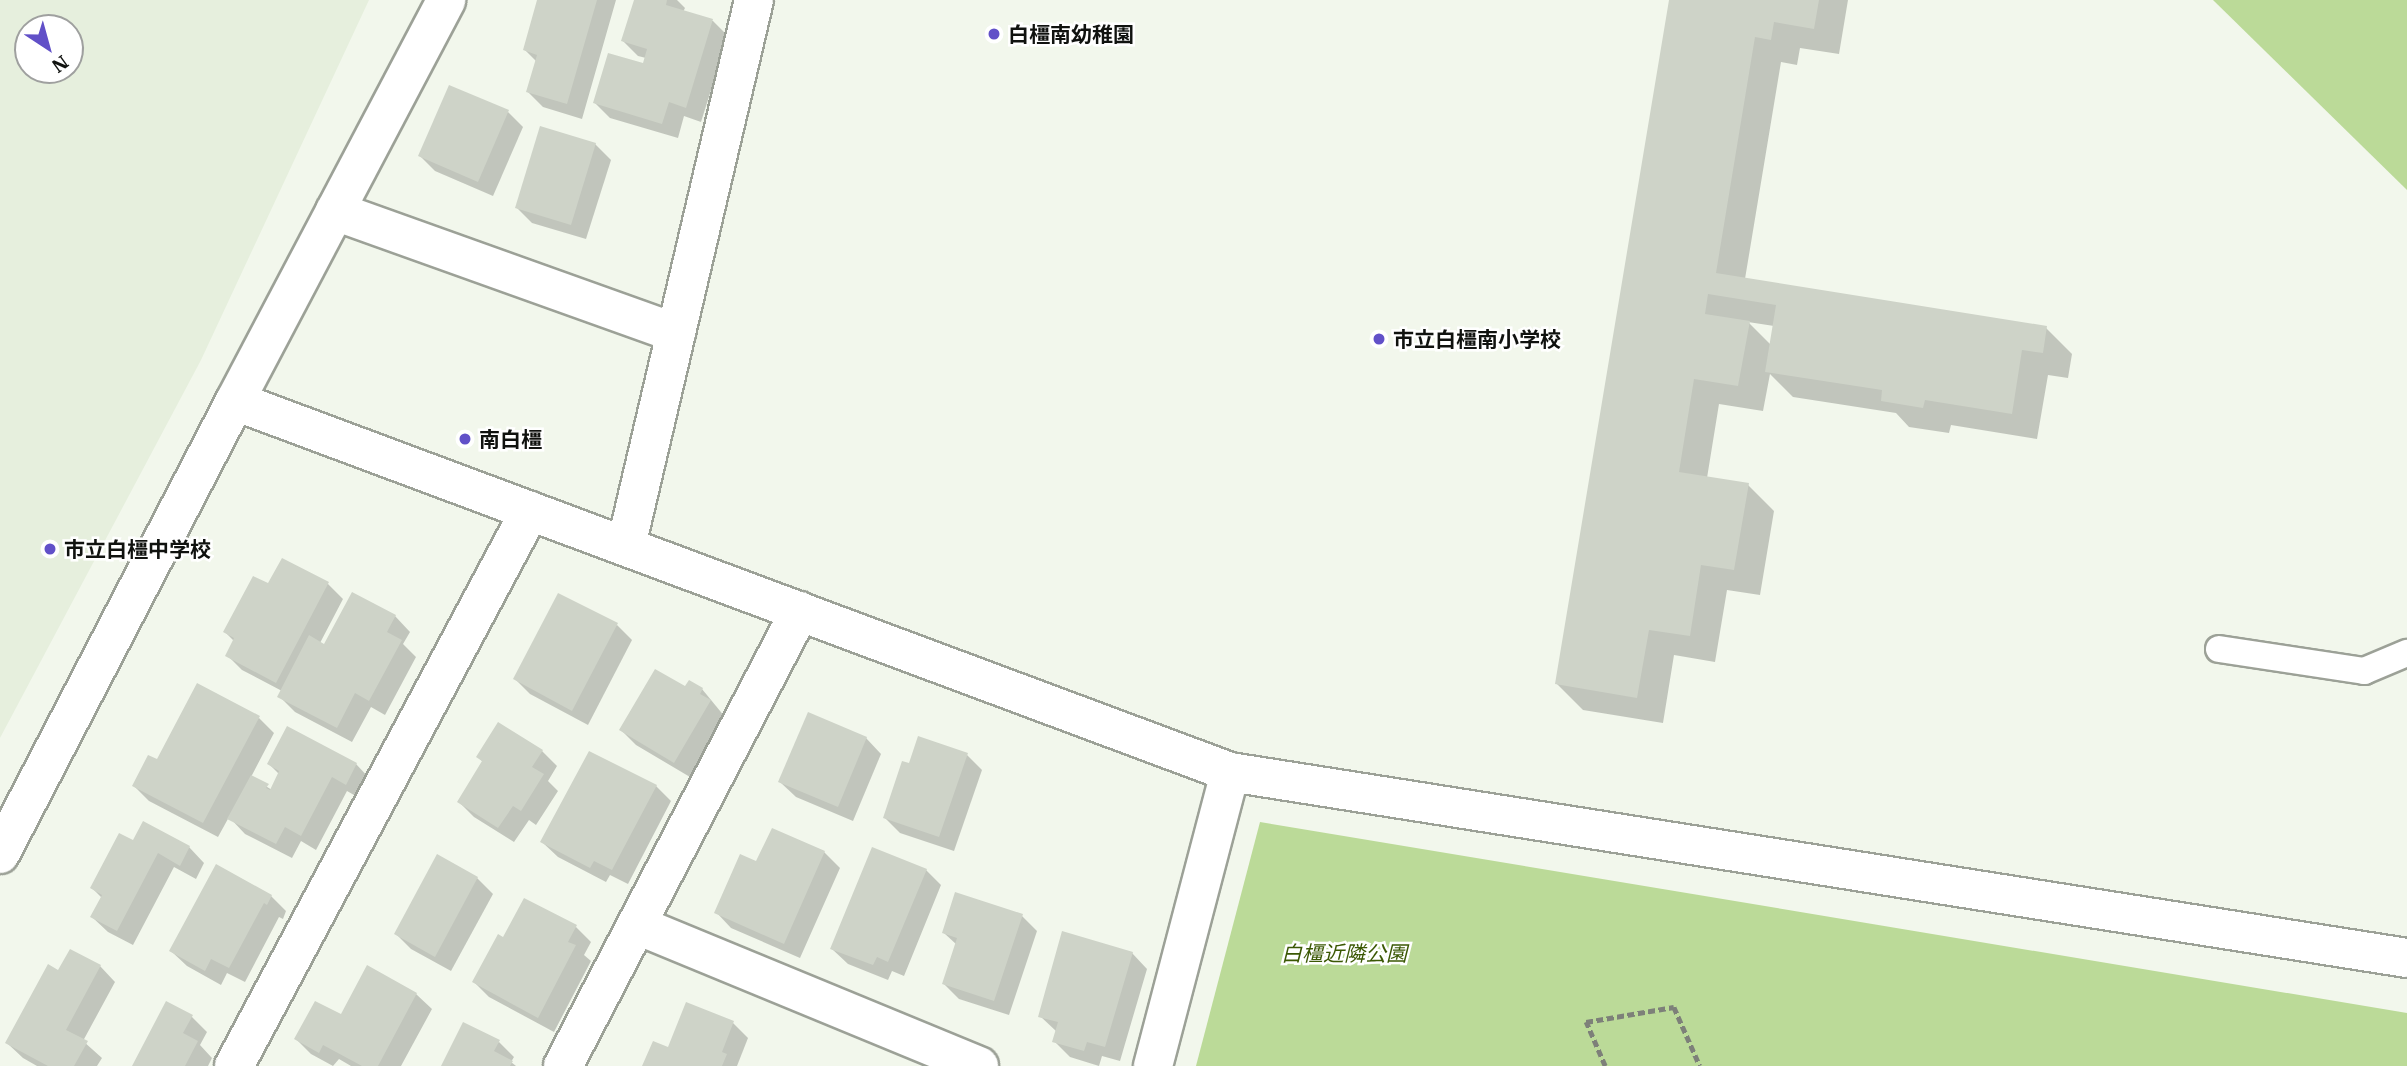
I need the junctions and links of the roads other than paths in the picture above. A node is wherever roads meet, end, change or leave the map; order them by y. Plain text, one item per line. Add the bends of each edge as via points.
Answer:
1 (446, 0) edge
2 (754, 0) edge
3 (335, 211) junction
4 (676, 333) junction
5 (235, 401) junction
6 (530, 511) junction
7 (626, 546) junction
8 (800, 611) junction
9 (2219, 649) dead end
10 (2407, 653) edge
11 (1230, 772) junction
12 (0, 854) edge
13 (637, 925) junction
14 (2407, 958) edge
15 (234, 1066) edge
16 (563, 1066) edge
17 (979, 1066) edge
18 (1153, 1066) edge

1 - 3 street
2 - 4 street
3 - 4 street
3 - 5 street
4 - 7 street
5 - 6 street
5 - 12 street
6 - 7 street
6 - 15 street
7 - 8 street
8 - 11 street
8 - 13 street
9 - 10 lane via 2364,671
11 - 14 street
11 - 18 street
13 - 16 street
13 - 17 street

